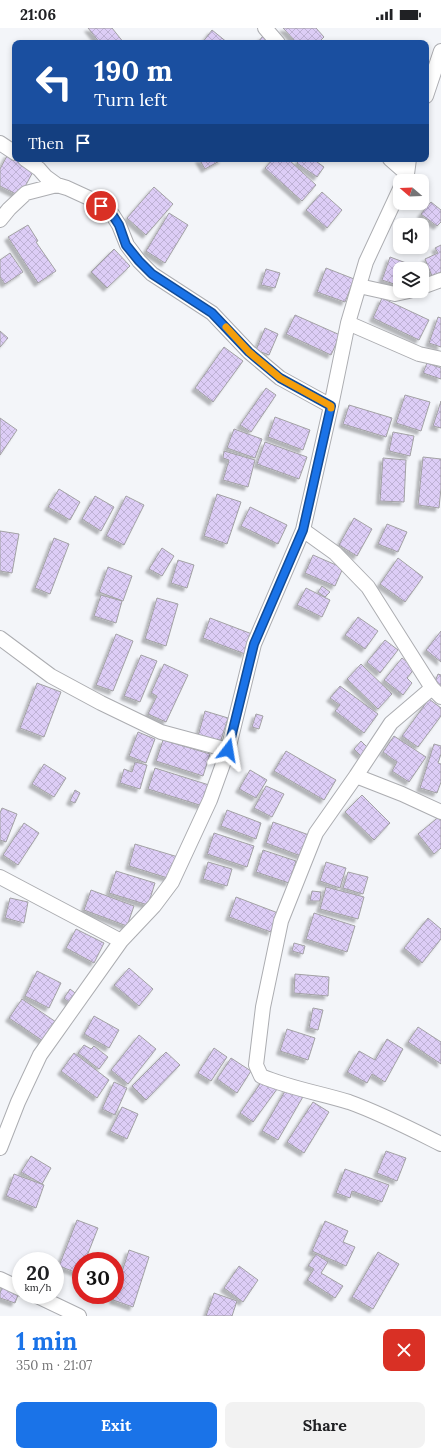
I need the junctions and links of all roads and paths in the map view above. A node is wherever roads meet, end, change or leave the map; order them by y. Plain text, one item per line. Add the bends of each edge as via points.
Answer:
1 (265, 28) edge
2 (275, 40) edge
3 (441, 51) edge
4 (429, 87) edge
5 (0, 143) edge
6 (12, 151) edge
7 (29, 162) edge
8 (392, 162) edge
9 (408, 162) edge
10 (402, 174) edge
11 (406, 174) edge
12 (57, 185) junction
13 (393, 204) edge
14 (0, 220) edge
15 (441, 280) edge
16 (429, 284) edge
17 (359, 286) junction
18 (393, 294) edge
19 (348, 324) junction
20 (441, 359) edge
21 (331, 406) junction
22 (303, 530) junction
23 (0, 638) edge
24 (436, 692) edge
25 (228, 750) junction
26 (356, 776) junction
27 (441, 812) edge
28 (0, 877) edge
29 (121, 941) junction
30 (441, 1144) edge
31 (0, 1148) edge
32 (0, 1279) edge
33 (12, 1285) edge
34 (54, 1304) edge
35 (79, 1316) edge

1 - 2 street
3 - 4 street
5 - 6 street
7 - 12 street
8 - 10 street
9 - 11 street
12 - 14 street via 26,193
12 - 21 street via 91,199 112,214 126,245 152,274 212,313 249,352 280,378
13 - 17 street via 366,262
15 - 16 street
17 - 18 street
17 - 19 street
19 - 20 street via 419,354
19 - 21 street
21 - 22 street
22 - 24 street via 335,553 368,587
22 - 25 street via 254,644
23 - 25 street via 51,676 101,703 161,732
24 - 26 street via 391,723
25 - 29 street via 210,800 172,882 154,906
26 - 27 street
26 - 30 street via 316,834 281,921 263,1007 256,1065 261,1076 274,1082 349,1102
28 - 29 street
29 - 31 street via 40,1055
32 - 33 street
34 - 35 street

